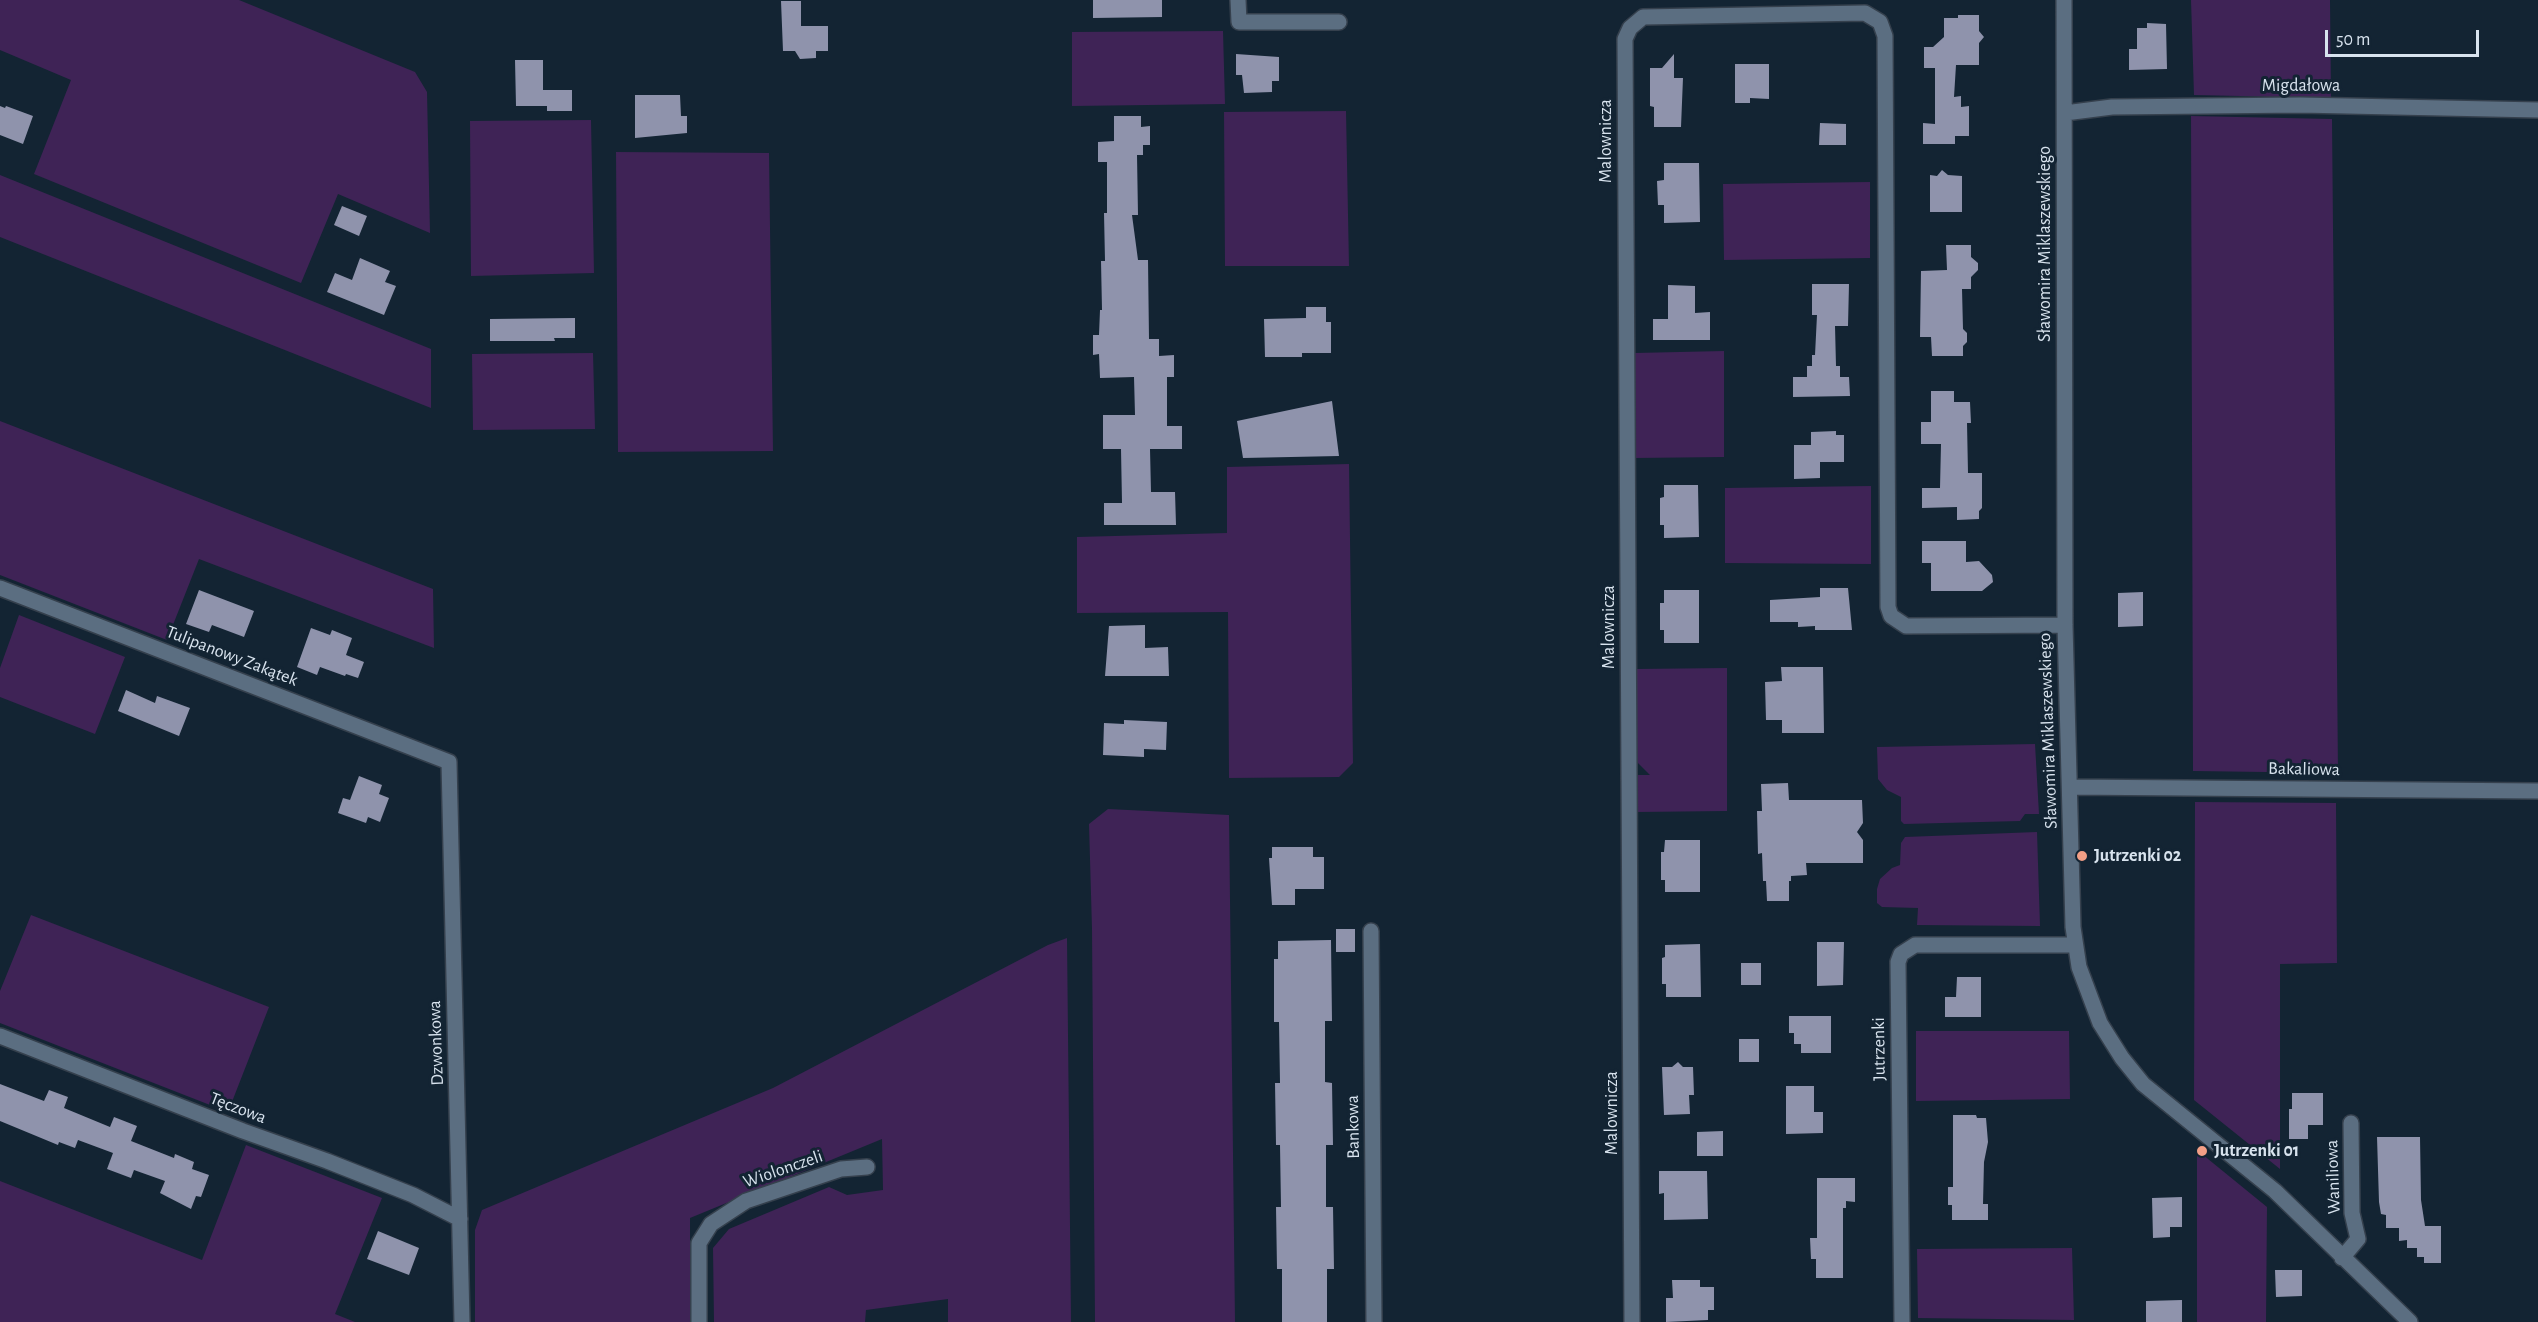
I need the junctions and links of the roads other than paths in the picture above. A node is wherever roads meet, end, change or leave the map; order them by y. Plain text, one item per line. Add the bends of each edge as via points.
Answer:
1 (1238, 0) edge
2 (2064, 0) edge
3 (1340, 22) dead end
4 (2538, 110) edge
5 (2065, 112) junction
6 (0, 588) edge
7 (2065, 625) junction
8 (449, 762) joint
9 (2070, 787) junction
10 (2538, 791) edge
11 (1371, 931) dead end
12 (2074, 945) junction
13 (0, 1036) edge
14 (2351, 1123) dead end
15 (867, 1167) dead end
16 (460, 1219) junction
17 (2342, 1258) junction
18 (462, 1322) edge
19 (699, 1322) edge
20 (1374, 1322) edge
21 (1632, 1322) edge
22 (1902, 1322) edge
23 (2410, 1322) edge

1 - 3 street via 1239,22
2 - 5 street, Sławomira Miklaszewskiego
4 - 5 street, Migdałowa via 2300,105 2112,107
5 - 7 street, Sławomira Miklaszewskiego
6 - 8 street, Tulipanowy Zakątek
7 - 9 street, Sławomira Miklaszewskiego
7 - 21 street, Malownicza via 1906,626 1891,616 1888,607 1885,36 1880,22 1865,13 1643,17 1630,28 1625,39
8 - 16 street, Dzwonkowa
9 - 10 street, Bakaliowa
9 - 12 street, Sławomira Miklaszewskiego
11 - 20 street, Bankowa
12 - 17 street, Sławomira Miklaszewskiego via 2097,1016 2132,1071 2162,1101 2267,1185
12 - 22 street, Jutrzenki via 1915,945 1901,954 1898,962
13 - 16 street, Tęczowa via 338,1165
14 - 17 street, Waniliowa via 2352,1213 2358,1239
15 - 19 street, Wiolonczeli via 841,1169 746,1201 711,1224 699,1243
16 - 18 street, Dzwonkowa
17 - 23 street, Sławomira Miklaszewskiego

